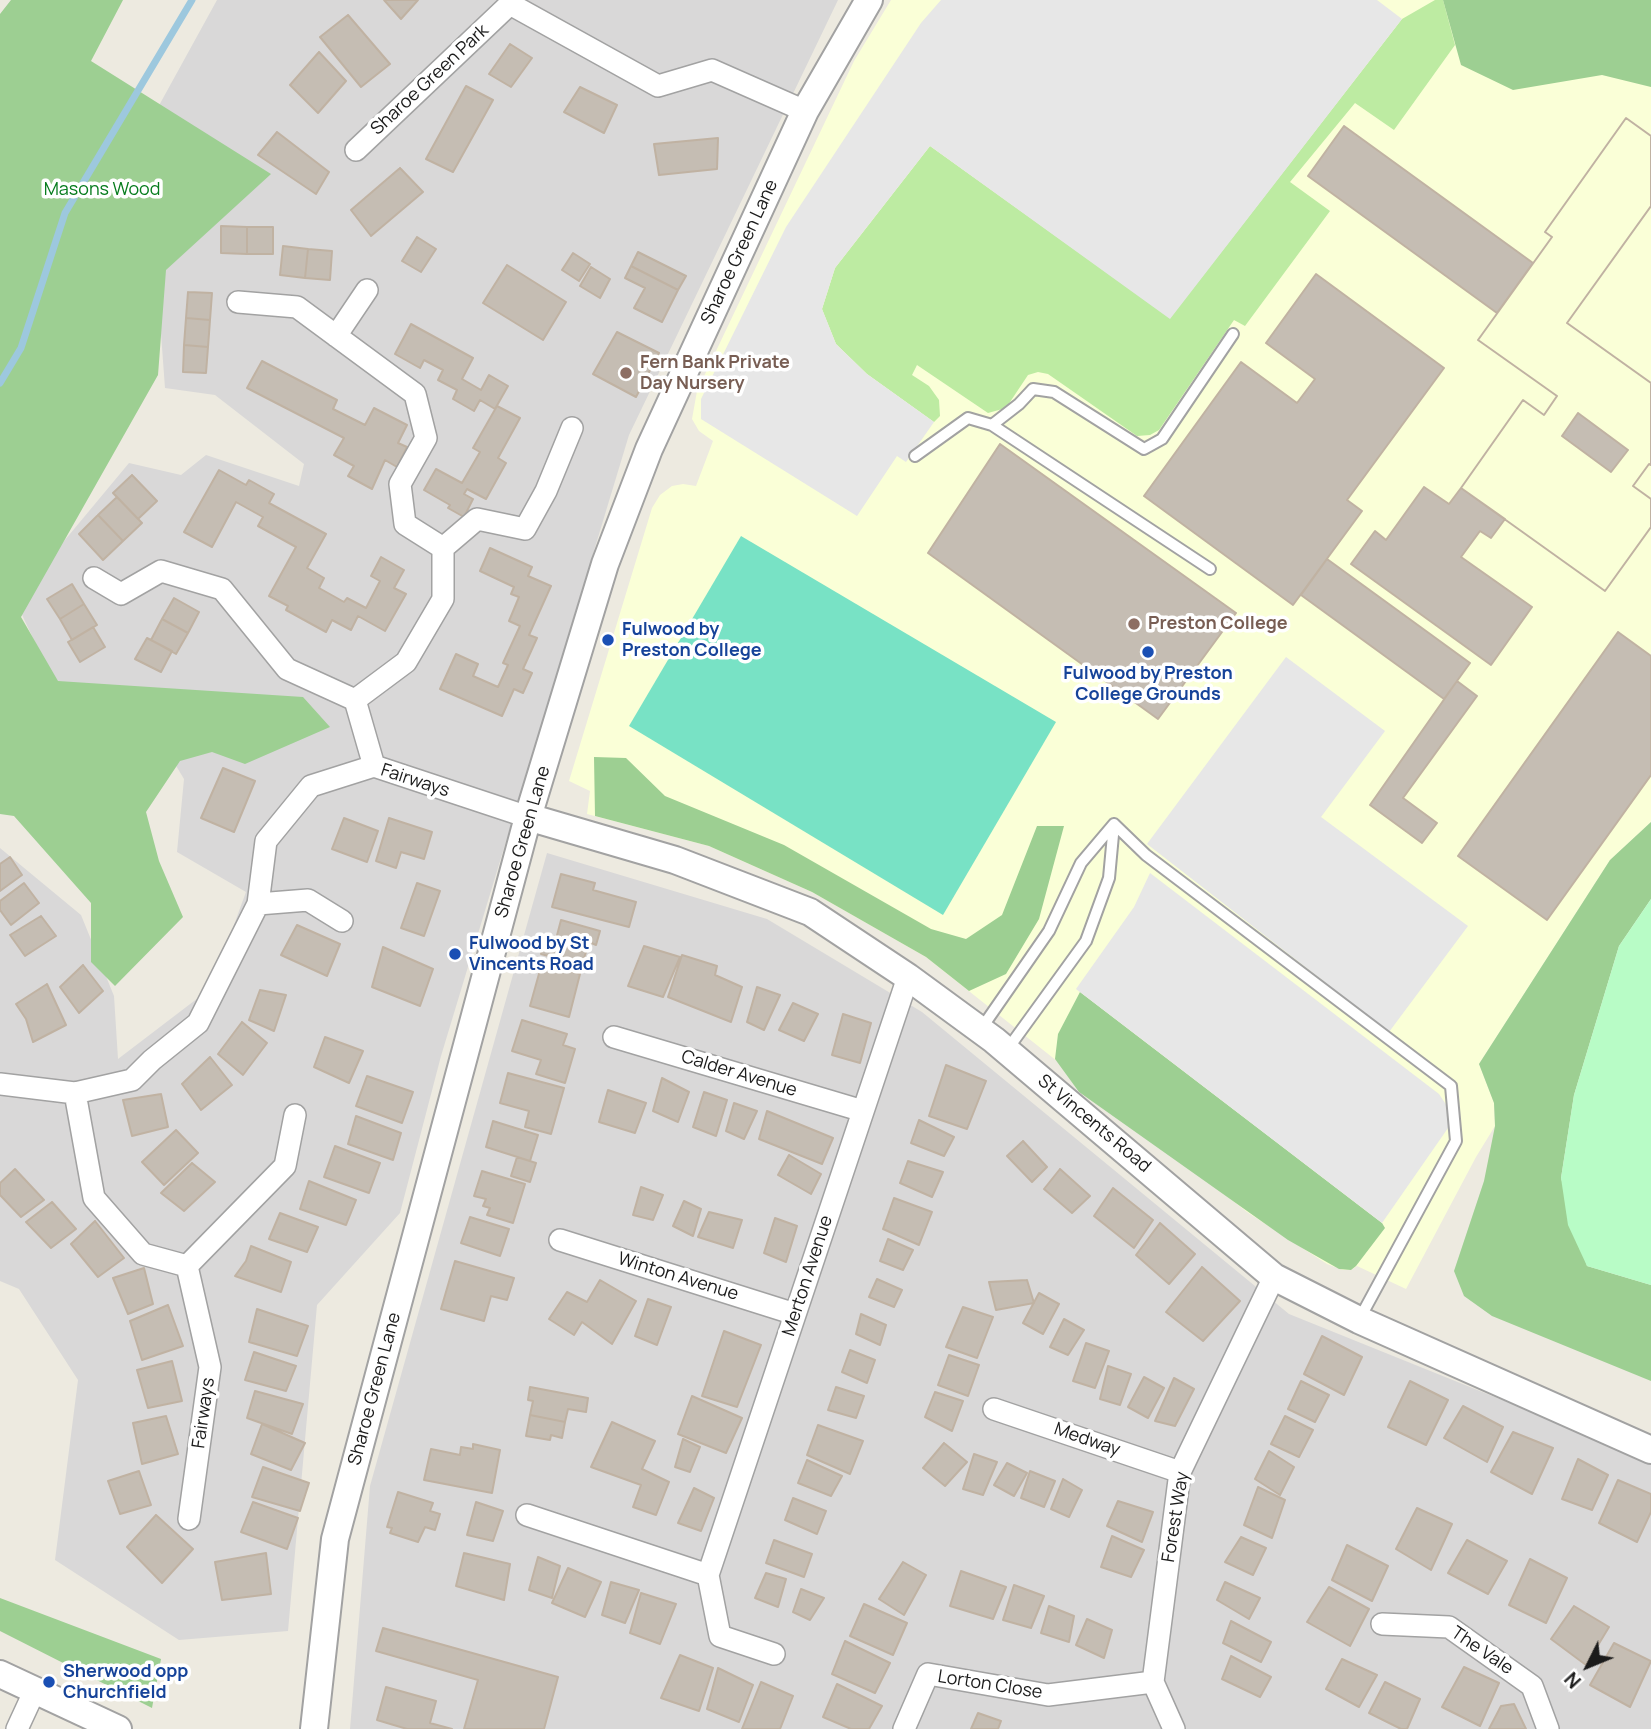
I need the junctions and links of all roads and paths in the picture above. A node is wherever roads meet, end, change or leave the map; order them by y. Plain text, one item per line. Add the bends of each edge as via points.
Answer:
1 (869, 0) edge
2 (805, 111) junction
3 (356, 150) dead end
4 (367, 290) dead end
5 (238, 302) dead end
6 (1233, 334) dead end
7 (336, 336) junction
8 (992, 425) junction
9 (572, 428) dead end
10 (915, 456) dead end
11 (443, 548) junction
12 (1210, 569) dead end
13 (94, 578) dead end
14 (355, 699) junction
15 (374, 766) junction
16 (528, 817) junction
17 (1114, 824) junction
18 (258, 904) junction
19 (342, 921) dead end
20 (908, 977) junction
21 (980, 1030) junction
22 (614, 1037) dead end
23 (1007, 1051) junction
24 (0, 1084) edge
25 (75, 1093) junction
26 (863, 1111) junction
27 (295, 1115) dead end
28 (560, 1240) dead end
29 (187, 1266) junction
30 (1274, 1278) junction
31 (795, 1314) junction
32 (1359, 1320) junction
33 (994, 1409) dead end
34 (1651, 1450) edge
35 (1180, 1472) junction
36 (527, 1515) dead end
37 (189, 1520) dead end
38 (708, 1575) junction
39 (1382, 1624) dead end
40 (774, 1654) dead end
41 (0, 1674) edge
42 (1153, 1682) junction
43 (35, 1690) junction
44 (17, 1729) edge
45 (118, 1729) edge
46 (314, 1729) edge
47 (904, 1729) edge
48 (1174, 1729) edge
49 (1548, 1729) edge

1 - 2 street, Sharoe Green Lane
2 - 3 street, Sharoe Green Park via 712,71 658,86 510,4
2 - 16 street, Sharoe Green Lane via 649,449 605,564
4 - 7 street
5 - 7 street via 297,307
6 - 8 lane via 1161,439 1144,449 1054,392 1033,389
7 - 11 street via 415,394 426,438 400,484 405,524
8 - 10 lane via 968,418
8 - 12 lane
9 - 11 street via 525,529 477,519
11 - 14 street via 443,599 405,662
13 - 14 street via 121,594 161,571 222,589 287,669
14 - 15 street
15 - 16 street, Fairways
15 - 18 street, Fairways via 311,786 266,841
16 - 20 street, St Vincents Road via 675,860 810,912
16 - 46 street, Sharoe Green Lane via 334,1539
17 - 21 lane via 1081,863 1049,931
17 - 23 lane via 1109,878 1086,941
17 - 32 lane via 1146,855 1451,1086 1456,1141
18 - 19 street via 308,900
18 - 25 street, Fairways via 198,1023 132,1080
20 - 21 street, St Vincents Road
20 - 26 street, Merton Avenue
21 - 23 street, St Vincents Road
22 - 26 street, Calder Avenue
23 - 30 street, St Vincents Road
24 - 25 street, Fairways
25 - 29 street via 94,1198 144,1254
26 - 31 street, Merton Avenue
27 - 29 street via 285,1166
28 - 31 street, Winton Avenue
29 - 37 street, Fairways via 210,1367
30 - 32 street, St Vincents Road
30 - 35 street, Forest Way
31 - 38 street, Merton Avenue
32 - 34 street, St Vincents Road
33 - 35 street, Medway
35 - 42 street, Forest Way
36 - 38 street
38 - 40 street, Merton Avenue via 720,1636
39 - 49 street, The Vale via 1449,1627 1532,1686
41 - 43 street
42 - 47 street, Lorton Close via 1048,1695 929,1674
42 - 48 street
43 - 44 street
43 - 45 street

